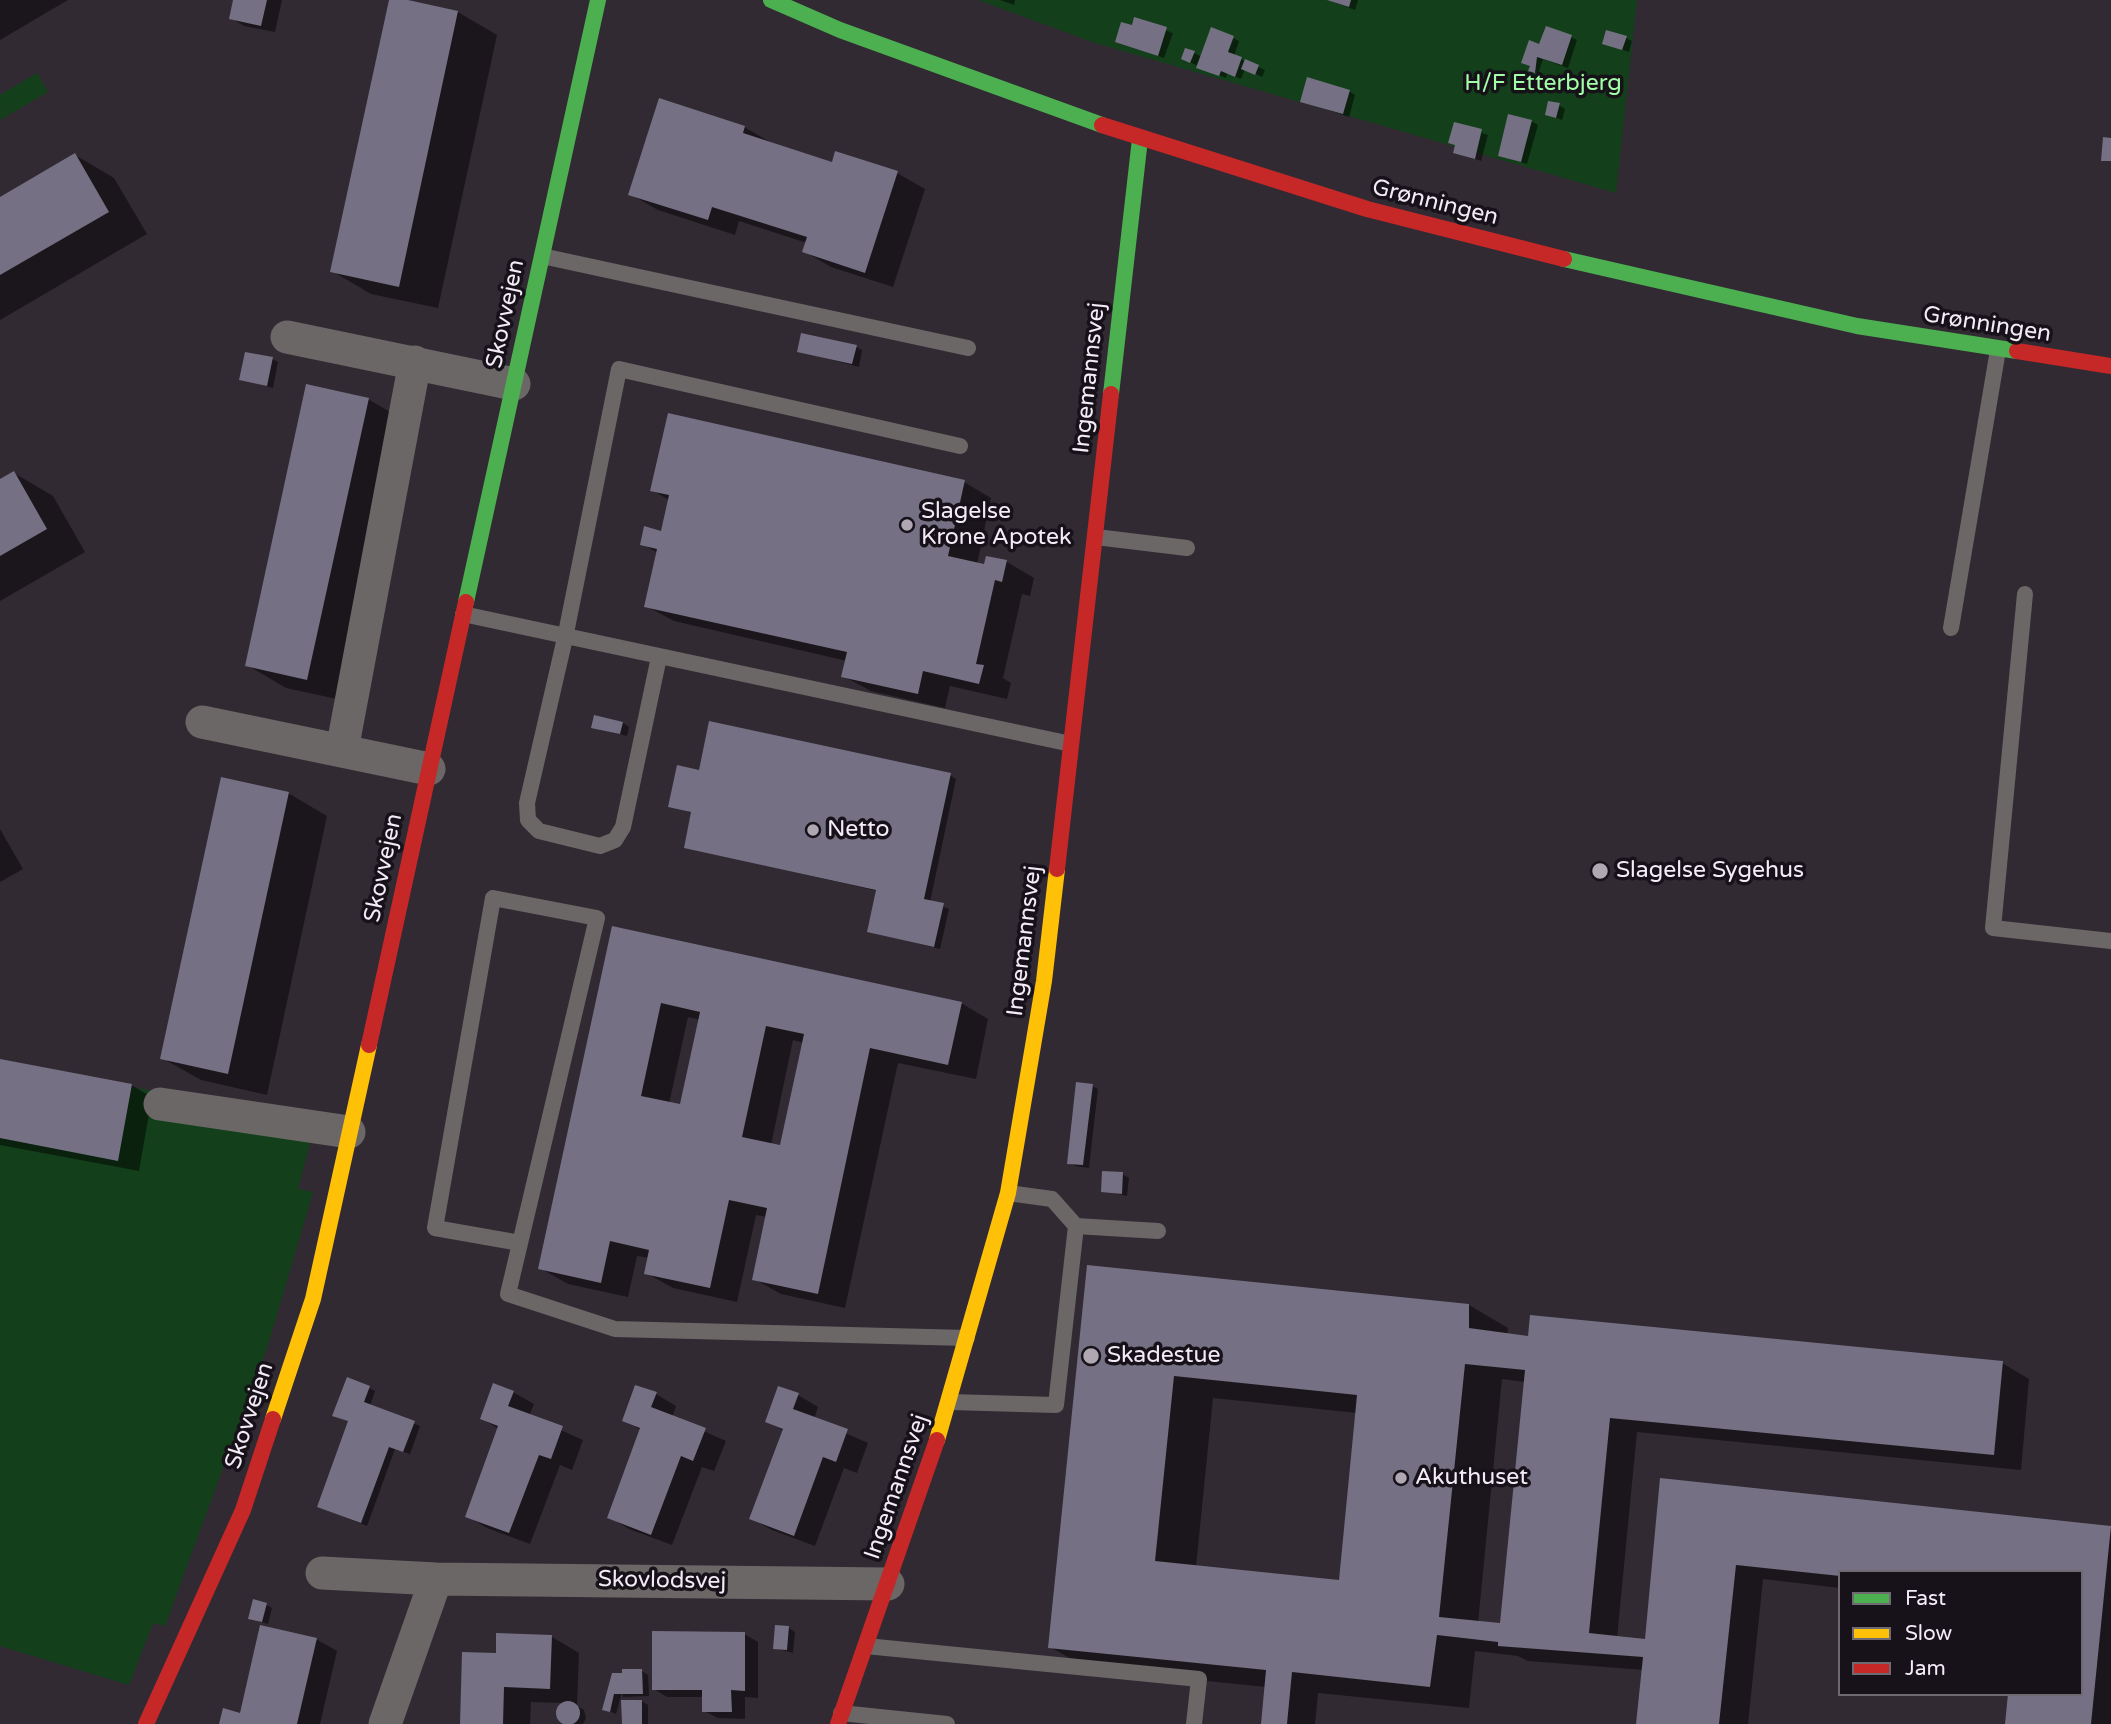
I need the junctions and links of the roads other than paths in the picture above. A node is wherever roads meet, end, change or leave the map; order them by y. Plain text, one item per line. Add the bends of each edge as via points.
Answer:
1 (598, 0) edge
2 (771, 0) edge
3 (1140, 139) junction
4 (542, 256) junction
5 (287, 337) dead end
6 (968, 348) dead end
7 (1998, 350) junction
8 (415, 362) junction
9 (2111, 366) edge
10 (514, 384) junction
11 (960, 446) dead end
12 (1096, 537) junction
13 (1187, 548) dead end
14 (2025, 594) dead end
15 (463, 614) junction
16 (1951, 628) dead end
17 (565, 638) junction
18 (659, 657) junction
19 (202, 722) dead end
20 (1071, 744) junction
21 (342, 750) junction
22 (429, 769) junction
23 (2111, 941) edge
24 (160, 1104) dead end
25 (349, 1132) junction
26 (1008, 1193) junction
27 (1076, 1226) junction
28 (1158, 1231) dead end
29 (520, 1243) junction
30 (970, 1338) junction
31 (950, 1402) junction
32 (322, 1573) dead end
33 (436, 1579) junction
34 (888, 1584) junction
35 (866, 1646) junction
36 (839, 1719) edge
37 (146, 1724) edge
38 (385, 1724) edge
39 (947, 1724) edge
40 (1194, 1724) edge

1 - 4 street, Skovvejen
2 - 3 street, Grønningen via 840,30
3 - 7 street, Grønningen via 1367,209 1632,276 1857,326
3 - 12 street, Ingemannsvej
4 - 6 lane
4 - 10 street, Skovvejen
5 - 8 street
7 - 9 street, Grønningen
7 - 16 lane
8 - 10 street
8 - 21 street
10 - 15 street, Skovvejen
11 - 17 lane via 619,369
12 - 13 lane
12 - 20 street, Ingemannsvej
14 - 23 lane via 1993,928
15 - 17 lane
15 - 22 street, Skovvejen
17 - 18 lane
17 - 18 lane via 527,803 528,820 539,831 600,846 615,840 623,827
18 - 20 lane
19 - 21 street
20 - 26 street, Ingemannsvej via 1039,1018
21 - 22 street
22 - 25 street, Skovvejen
24 - 25 street
25 - 37 street, Skovvejen via 313,1299 243,1510
26 - 27 lane via 1052,1199
26 - 30 street, Ingemannsvej
27 - 28 lane
27 - 31 lane via 1056,1405
29 - 29 lane via 597,918 493,898 435,1228
29 - 30 lane via 508,1294 615,1329
30 - 31 street, Ingemannsvej
31 - 34 street, Ingemannsvej
32 - 33 street, Skovlodsvej
33 - 34 street, Skovlodsvej
33 - 38 street
34 - 35 street, Ingemannsvej
35 - 36 street, Ingemannsvej
35 - 40 lane via 1199,1679
36 - 39 lane

